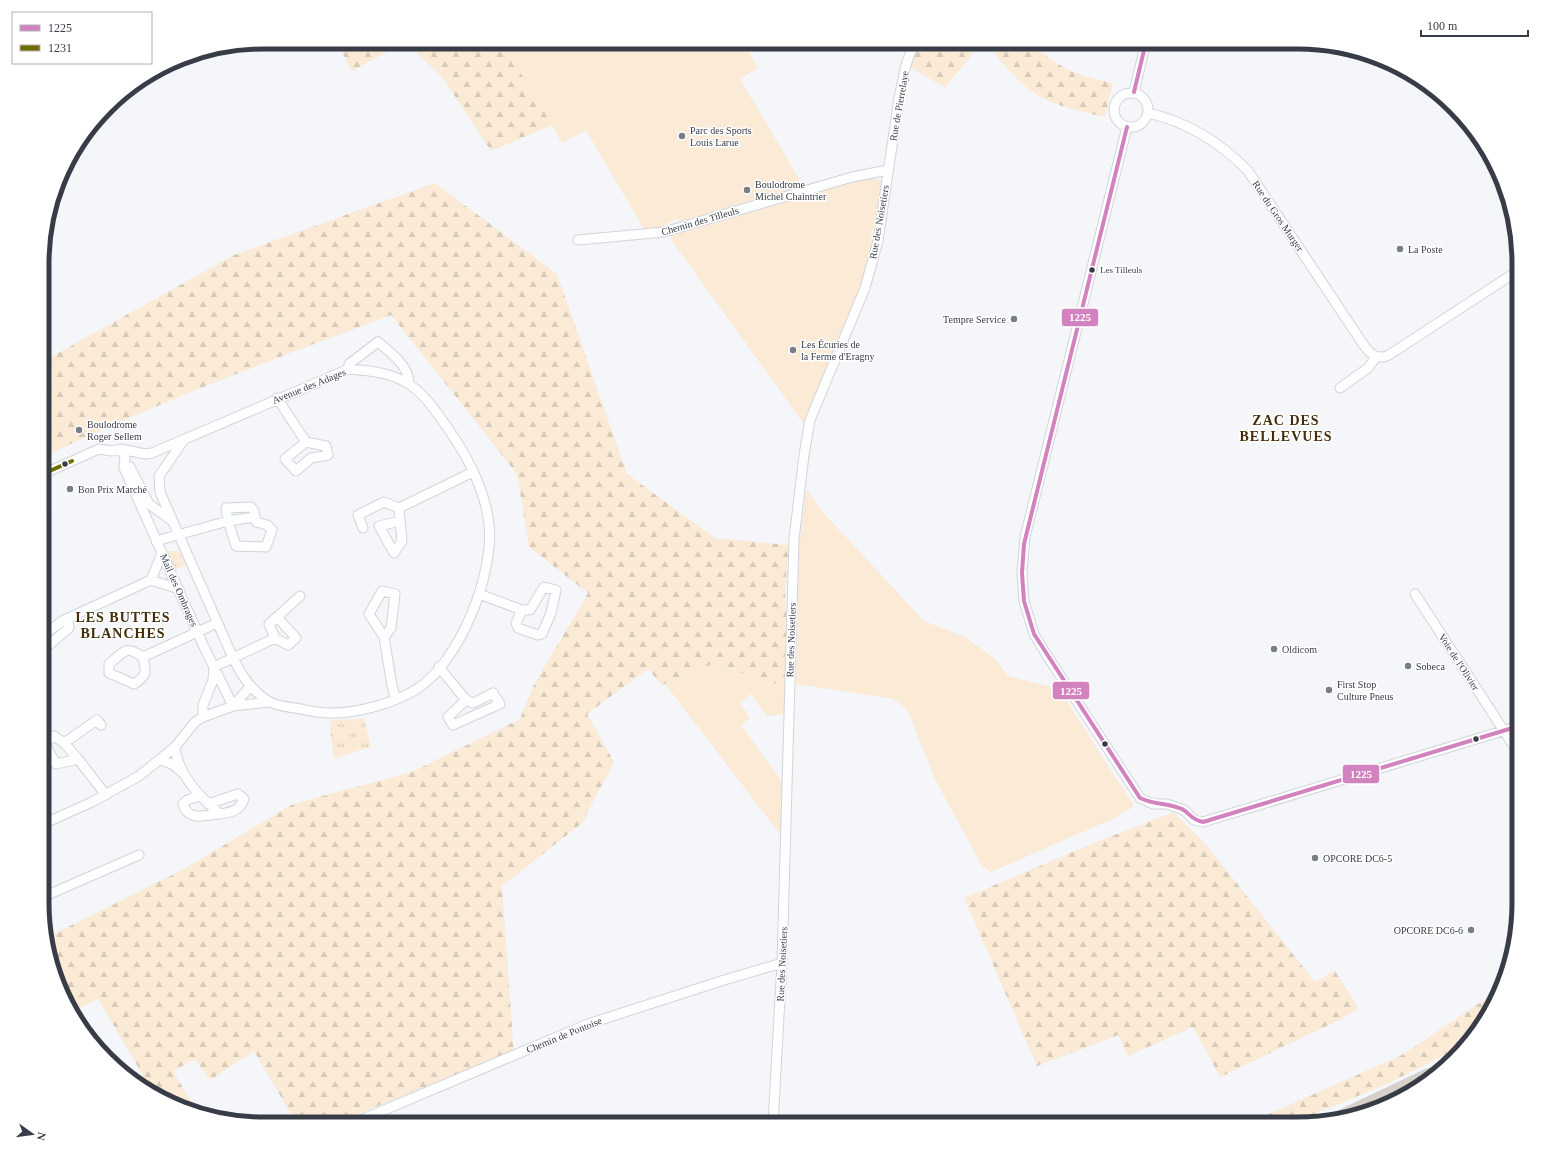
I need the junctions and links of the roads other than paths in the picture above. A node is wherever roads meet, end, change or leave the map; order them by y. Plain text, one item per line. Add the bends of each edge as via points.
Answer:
1 (911, 49) edge
2 (1144, 49) edge
3 (1134, 92) junction
4 (1148, 113) junction
5 (1127, 127) junction
6 (888, 170) junction
7 (578, 240) dead end
8 (1512, 275) edge
9 (1376, 357) junction
10 (349, 369) junction
11 (409, 383) junction
12 (1340, 388) dead end
13 (277, 398) junction
14 (183, 441) junction
15 (306, 442) dead end
16 (121, 448) junction
17 (125, 462) junction
18 (49, 471) edge
19 (473, 472) junction
20 (399, 508) junction
21 (255, 516) junction
22 (171, 520) junction
23 (228, 521) junction
24 (400, 521) dead end
25 (363, 528) dead end
26 (178, 534) junction
27 (156, 541) junction
28 (162, 553) junction
29 (151, 580) junction
30 (179, 590) junction
31 (479, 594) junction
32 (1415, 594) dead end
33 (300, 596) dead end
34 (522, 610) junction
35 (277, 617) junction
36 (68, 619) junction
37 (217, 623) junction
38 (49, 630) edge
39 (198, 632) junction
40 (384, 637) junction
41 (275, 638) junction
42 (49, 645) edge
43 (144, 657) dead end
44 (233, 658) junction
45 (214, 667) junction
46 (440, 667) junction
47 (250, 687) junction
48 (396, 699) junction
49 (466, 700) junction
50 (269, 702) junction
51 (233, 706) junction
52 (203, 717) junction
53 (101, 725) dead end
54 (1512, 728) edge
55 (1504, 730) junction
56 (49, 740) edge
57 (64, 743) junction
58 (1512, 743) edge
59 (175, 747) junction
60 (49, 751) edge
61 (78, 759) junction
62 (160, 760) junction
63 (182, 772) junction
64 (106, 795) junction
65 (200, 796) junction
66 (208, 804) junction
67 (220, 814) junction
68 (49, 821) edge
69 (139, 855) dead end
70 (49, 894) edge
71 (782, 963) junction
72 (1416, 1082) edge
73 (1360, 1108) edge
74 (368, 1117) edge
75 (773, 1117) edge

1 - 6 street, Rue de Pierrelaye via 900,91
2 - 3 street
3 - 4 street via 1146,101
3 - 5 street via 1122,95 1114,104 1117,120
4 - 5 street via 1140,124
4 - 9 street, Rue du Gros Murger via 1182,124 1209,138 1232,154 1248,171 1363,344
5 - 55 street via 1024,544 1024,601 1034,634 1140,798 1153,804 1167,804 1184,810 1194,820 1203,822
6 - 7 street, Chemin des Tilleuls via 852,177 664,232
6 - 71 street, Rue des Noisetiers via 878,241 865,288 810,420 804,455 794,539
8 - 9 street via 1389,355
9 - 12 street via 1368,368
10 - 11 street, Avenue des Adages via 380,372
10 - 11 street via 349,364 378,342 404,367
10 - 13 street, Avenue des Adages
11 - 19 street, Avenue des Adages via 424,395 434,408 457,441
13 - 14 street, Avenue des Adages
13 - 15 street
14 - 16 street, Avenue des Adages via 145,454
14 - 22 street via 160,476 160,492
16 - 17 street, Mail des Ombrages
16 - 18 street, Avenue des Adages via 112,451 99,449
17 - 22 street via 131,467 149,504
17 - 27 street, Mail des Ombrages via 124,468
19 - 20 street
19 - 31 street, Avenue des Adages via 484,498 489,525 486,573
20 - 24 street
20 - 25 street via 384,502 358,514
21 - 23 street
21 - 23 street via 251,507 226,508
21 - 23 street via 256,522 267,525 272,530 266,547 236,546
22 - 26 street
23 - 26 street
26 - 27 street
26 - 37 street
27 - 28 street, Mail des Ombrages
28 - 29 street
28 - 30 street, Mail des Ombrages
29 - 30 street
29 - 36 street
30 - 39 street, Mail des Ombrages
31 - 34 street
31 - 46 street, Avenue des Adages via 465,630
32 - 55 street, Voie de l'Olivier
33 - 35 street
34 - 34 street via 530,610 544,587 556,590 551,613 542,634 518,628 516,623
35 - 41 street via 269,624
35 - 41 street via 296,638 288,645
36 - 38 street
36 - 42 street via 69,628
37 - 39 street
37 - 44 street
39 - 43 street
39 - 45 street, Mail des Ombrages
40 - 40 street via 369,614 382,591 395,594 391,628
40 - 48 street
41 - 44 street
44 - 45 street
44 - 47 street
45 - 51 street, Mail des Ombrages
45 - 52 street via 214,680 203,705
46 - 48 street, Avenue des Adages via 417,689
46 - 49 street
47 - 50 street
47 - 51 street
48 - 50 street, Avenue des Adages via 374,706 332,713 284,707
49 - 49 street via 448,717 453,725 500,704 493,692 473,703
50 - 51 street
51 - 52 street
52 - 59 street via 195,722
53 - 57 street via 97,720
54 - 55 street
55 - 58 street, Voie de l'Olivier
56 - 57 street via 54,736
57 - 61 street
59 - 62 street
59 - 63 street
60 - 61 street via 56,764
61 - 64 street
62 - 63 street via 172,764
62 - 64 street via 139,776
63 - 65 street
64 - 68 street
65 - 66 street
65 - 67 street via 187,800 184,804 189,815
66 - 67 street
66 - 67 street via 238,794 244,799 242,806 233,812
69 - 70 street
71 - 74 street, Chemin de Pontoise via 588,1024
71 - 75 street, Rue des Noisetiers
72 - 73 highway

